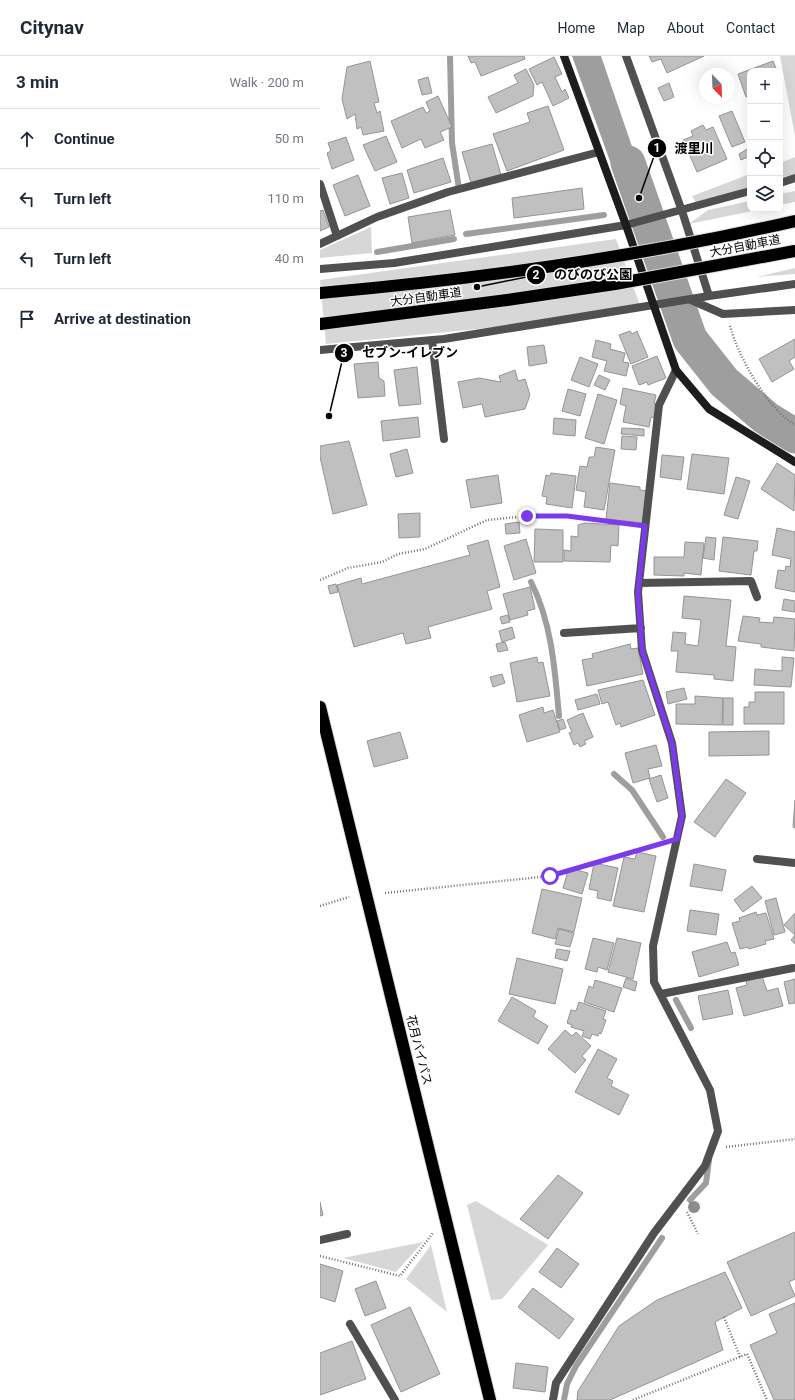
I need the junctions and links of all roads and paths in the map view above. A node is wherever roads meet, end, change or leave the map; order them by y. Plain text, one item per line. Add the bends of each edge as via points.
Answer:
1 (564, 56) edge
2 (626, 56) edge
3 (599, 152) junction
4 (795, 178) edge
5 (783, 182) edge
6 (320, 184) edge
7 (747, 192) edge
8 (681, 211) junction
9 (795, 221) edge
10 (627, 225) junction
11 (337, 236) junction
12 (320, 244) edge
13 (795, 250) edge
14 (320, 269) edge
15 (795, 284) edge
16 (320, 293) edge
17 (709, 296) junction
18 (689, 300) junction
19 (656, 305) junction
20 (795, 310) edge
21 (727, 314) junction
22 (320, 324) edge
23 (432, 340) junction
24 (320, 350) edge
25 (676, 370) junction
26 (795, 425) edge
27 (444, 439) dead end
28 (795, 462) edge
29 (645, 526) junction
30 (320, 580) edge
31 (639, 583) junction
32 (757, 597) dead end
33 (641, 628) junction
34 (564, 633) dead end
35 (320, 707) edge
36 (677, 839) junction
37 (757, 859) dead end
38 (795, 863) edge
39 (386, 893) dead end
40 (349, 897) dead end
41 (320, 906) edge
42 (793, 968) dead end
43 (661, 994) junction
44 (795, 1139) edge
45 (711, 1149) junction
46 (680, 1199) junction
47 (446, 1217) junction
48 (347, 1234) dead end
49 (698, 1234) dead end
50 (320, 1240) edge
51 (320, 1256) edge
52 (724, 1317) dead end
53 (350, 1324) dead end
54 (740, 1357) junction
55 (394, 1400) edge
56 (490, 1400) edge
57 (553, 1400) edge
58 (633, 1400) edge
59 (767, 1400) edge

1 - 3 street
2 - 8 street
3 - 10 street
3 - 11 street via 448,192 377,217
4 - 5 street
6 - 11 street
7 - 8 street
8 - 10 street
8 - 17 street
9 - 16 highway, 大分自動車道, bridge via 598,260
10 - 14 street via 394,263
10 - 19 street
11 - 12 street
13 - 22 highway, 大分自動車道, bridge via 599,286
15 - 17 street
17 - 18 street
18 - 19 street
18 - 21 street
19 - 23 street
19 - 25 street
20 - 21 street
21 - 26 path via 734,339 758,384 785,419
23 - 24 street
23 - 27 street
25 - 28 street via 709,409
25 - 29 street via 659,405
29 - 30 path via 567,516 527,516 488,520 425,548 398,554 382,562 348,568
29 - 31 street
31 - 32 street via 751,581
31 - 33 street
33 - 34 street
33 - 36 street via 642,650 672,743 682,816
35 - 47 highway, 花月バイパス
36 - 39 path via 550,876
36 - 43 street via 653,946 654,982
37 - 38 street
40 - 41 path
42 - 43 street
43 - 45 street via 710,1090 718,1132
44 - 45 path
45 - 46 street via 705,1166
46 - 49 path
46 - 57 street via 654,1233 556,1383
47 - 51 path via 400,1276
47 - 56 highway, 花月バイパス
48 - 50 street
52 - 54 path
53 - 55 street
54 - 58 path
54 - 59 path via 747,1354

